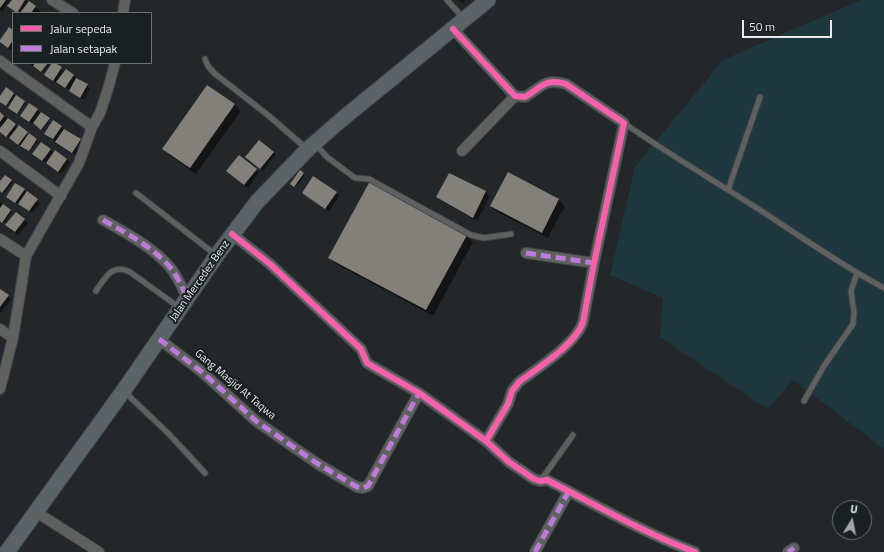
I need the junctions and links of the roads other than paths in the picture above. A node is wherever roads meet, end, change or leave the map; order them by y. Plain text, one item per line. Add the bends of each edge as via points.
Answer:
1 (52, 0) edge
2 (447, 0) edge
3 (488, 0) edge
4 (71, 12) edge
5 (464, 19) junction
6 (453, 29) junction
7 (206, 59) dead end
8 (0, 61) edge
9 (115, 64) edge
10 (515, 96) junction
11 (760, 97) dead end
12 (624, 123) junction
13 (92, 127) junction
14 (311, 147) junction
15 (0, 151) edge
16 (462, 151) dead end
17 (728, 190) junction
18 (136, 193) dead end
19 (61, 196) junction
20 (103, 220) dead end
21 (232, 234) junction
22 (511, 234) dead end
23 (0, 239) edge
24 (526, 253) dead end
25 (217, 255) junction
26 (26, 256) junction
27 (594, 263) junction
28 (857, 273) junction
29 (884, 288) edge
30 (96, 291) dead end
31 (184, 303) junction
32 (0, 329) edge
33 (13, 338) junction
34 (159, 339) junction
35 (0, 389) edge
36 (124, 390) junction
37 (418, 394) junction
38 (804, 401) dead end
39 (573, 435) dead end
40 (486, 441) junction
41 (205, 473) dead end
42 (540, 481) junction
43 (569, 491) junction
44 (36, 512) junction
45 (6, 552) edge
46 (98, 552) edge
47 (535, 552) edge
48 (695, 552) edge

1 - 4 street
2 - 5 lane
3 - 5 main road, Jalan Mercedez Benz
5 - 6 main road, Jalan Mercedez Benz
6 - 10 street
6 - 14 main road, Jalan Mercedez Benz
7 - 14 lane via 214,73
8 - 13 street
9 - 13 street via 102,107
10 - 12 street via 525,97 544,83 566,84
10 - 16 street
11 - 17 lane
12 - 17 lane
12 - 27 street
13 - 19 street via 79,163
14 - 21 main road, Jalan Mercedez Benz via 257,202
14 - 22 lane via 355,178 369,179 470,234 484,238
15 - 19 street
17 - 28 lane
18 - 25 lane
19 - 26 street
20 - 31 street via 145,245 161,259 175,275
21 - 25 main road, Jalan Mercedez Benz
21 - 37 street via 270,264 361,349 367,363
23 - 26 street
24 - 27 street
25 - 31 main road, Jalan Mercedez Benz
26 - 33 street
27 - 40 street via 580,330 558,352 514,387 508,404
28 - 29 lane
28 - 38 lane via 851,291 853,324
30 - 31 lane via 110,272 123,268
31 - 34 main road, Jalan Mercedez Benz
32 - 33 street
33 - 35 street
34 - 36 main road, Jalan Mercedez Benz
34 - 37 street, Gang Masjid At Taqwa via 202,372 256,421 318,464 358,487 368,486
36 - 41 lane via 168,432
36 - 44 main road, Jalan Mercedez Benz
37 - 40 street
39 - 42 lane
40 - 42 street via 509,462 534,480
42 - 43 street via 545,480
43 - 47 street
43 - 48 street via 660,538
44 - 45 main road, Jalan Mercedez Benz
44 - 46 street

